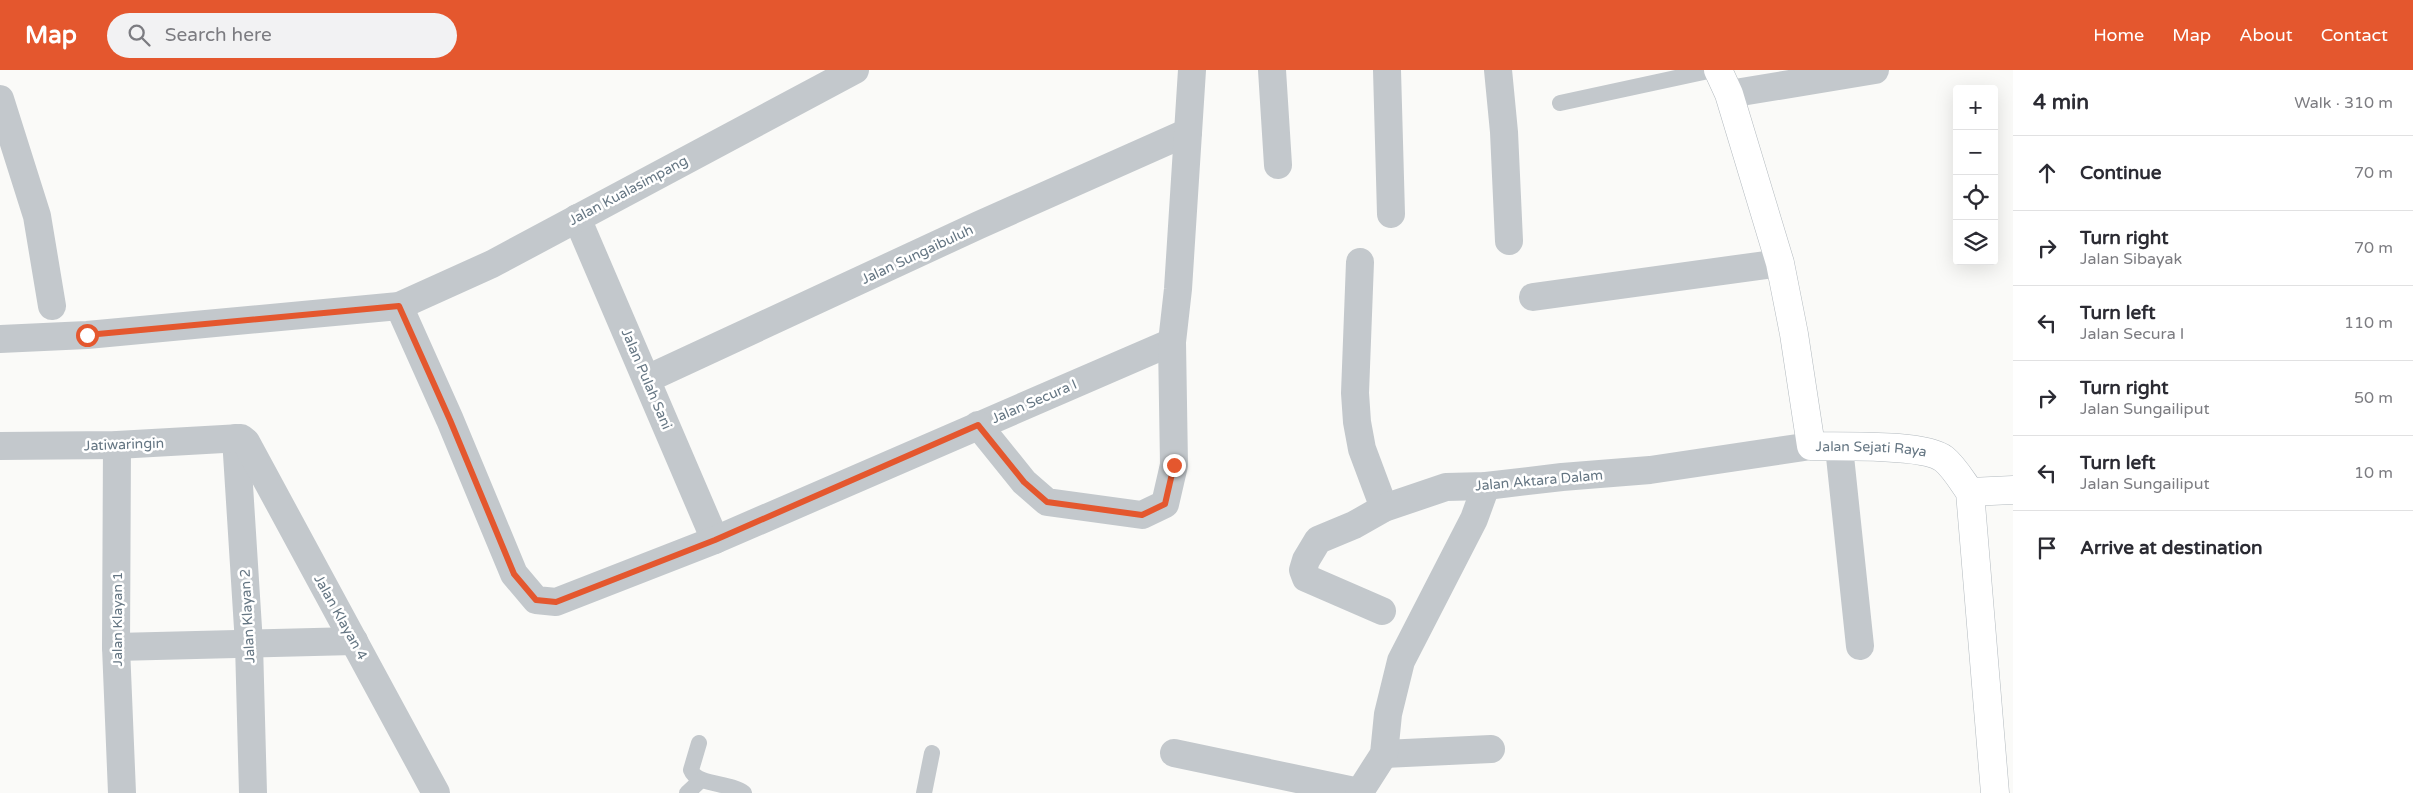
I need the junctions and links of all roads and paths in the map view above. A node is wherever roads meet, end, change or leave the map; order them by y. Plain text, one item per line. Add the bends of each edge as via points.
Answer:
1 (855, 70) edge
2 (1192, 70) edge
3 (1272, 70) edge
4 (1387, 70) edge
5 (1498, 70) edge
6 (1713, 70) edge
7 (1874, 70) edge
8 (1724, 82) edge
9 (0, 99) edge
10 (1560, 103) dead end
11 (1188, 132) junction
12 (1278, 165) dead end
13 (1391, 214) dead end
14 (577, 218) junction
15 (1509, 241) dead end
16 (1360, 262) dead end
17 (1780, 263) junction
18 (1533, 297) dead end
19 (52, 306) dead end
20 (399, 306) junction
21 (0, 340) edge
22 (1172, 342) junction
23 (648, 379) junction
24 (978, 425) junction
25 (241, 440) junction
26 (117, 445) junction
27 (0, 446) edge
28 (1811, 446) junction
29 (1839, 447) junction
30 (1486, 486) junction
31 (2013, 490) edge
32 (1970, 492) junction
33 (1384, 508) junction
34 (715, 540) junction
35 (1382, 611) dead end
36 (354, 641) junction
37 (249, 644) junction
38 (1860, 646) dead end
39 (116, 647) junction
40 (699, 743) dead end
41 (1491, 749) dead end
42 (932, 753) dead end
43 (1174, 753) dead end
44 (1384, 754) junction
45 (701, 780) junction
46 (122, 793) edge
47 (253, 793) edge
48 (436, 793) edge
49 (687, 793) edge
50 (744, 793) edge
51 (924, 793) edge
52 (1359, 793) edge
53 (1995, 793) edge

1 - 14 street, Jalan Kualasimpang
2 - 11 street
3 - 12 street
4 - 13 street
5 - 15 street
6 - 10 lane
7 - 8 street
8 - 17 street, Jalan Sejati Raya
9 - 19 street via 37,216
11 - 22 street
11 - 23 street, Jalan Sungaibuluh
14 - 20 street, Jalan Kualasimpang via 492,264
14 - 23 street, Jalan Pulah Sani
16 - 33 street via 1355,392 1357,422 1362,448
17 - 18 street
17 - 28 street, Jalan Sejati Raya
20 - 21 street, Jalan Kualasimpang
20 - 34 street, Jalan Secura I via 514,574 536,600 556,602
22 - 24 street, Jalan Secura I
22 - 24 street via 1174,465 1165,504 1142,515 1047,502 1024,482
23 - 34 street, Jalan Pulah Sani
24 - 34 street, Jalan Secura I
25 - 26 street, Jatiwaringin
25 - 36 street, Jalan Klayan 4
25 - 37 street, Jalan Klayan 2
26 - 27 street, Jatiwaringin
26 - 39 street, Jalan Klayan 1
28 - 29 street, Jalan Sejati Raya
28 - 30 street, Jalan Aktara Dalam via 1650,470 1562,476
29 - 32 street, Jalan Sejati Raya via 1927,452 1944,458
29 - 38 street
30 - 33 street, Jalan Aktara Dalam via 1446,487
30 - 44 street via 1474,519 1401,661 1388,714
31 - 32 street
32 - 53 street
33 - 35 street, Jalan Aktara Dalam via 1318,540 1303,570 1306,578
36 - 37 street
36 - 48 street, Jalan Klayan 4
37 - 39 street
37 - 47 street, Jalan Klayan 2
39 - 46 street, Jalan Klayan 1
40 - 45 lane via 691,770
41 - 44 street
42 - 51 lane
43 - 52 street
44 - 52 street
45 - 49 lane
45 - 50 lane via 737,787

